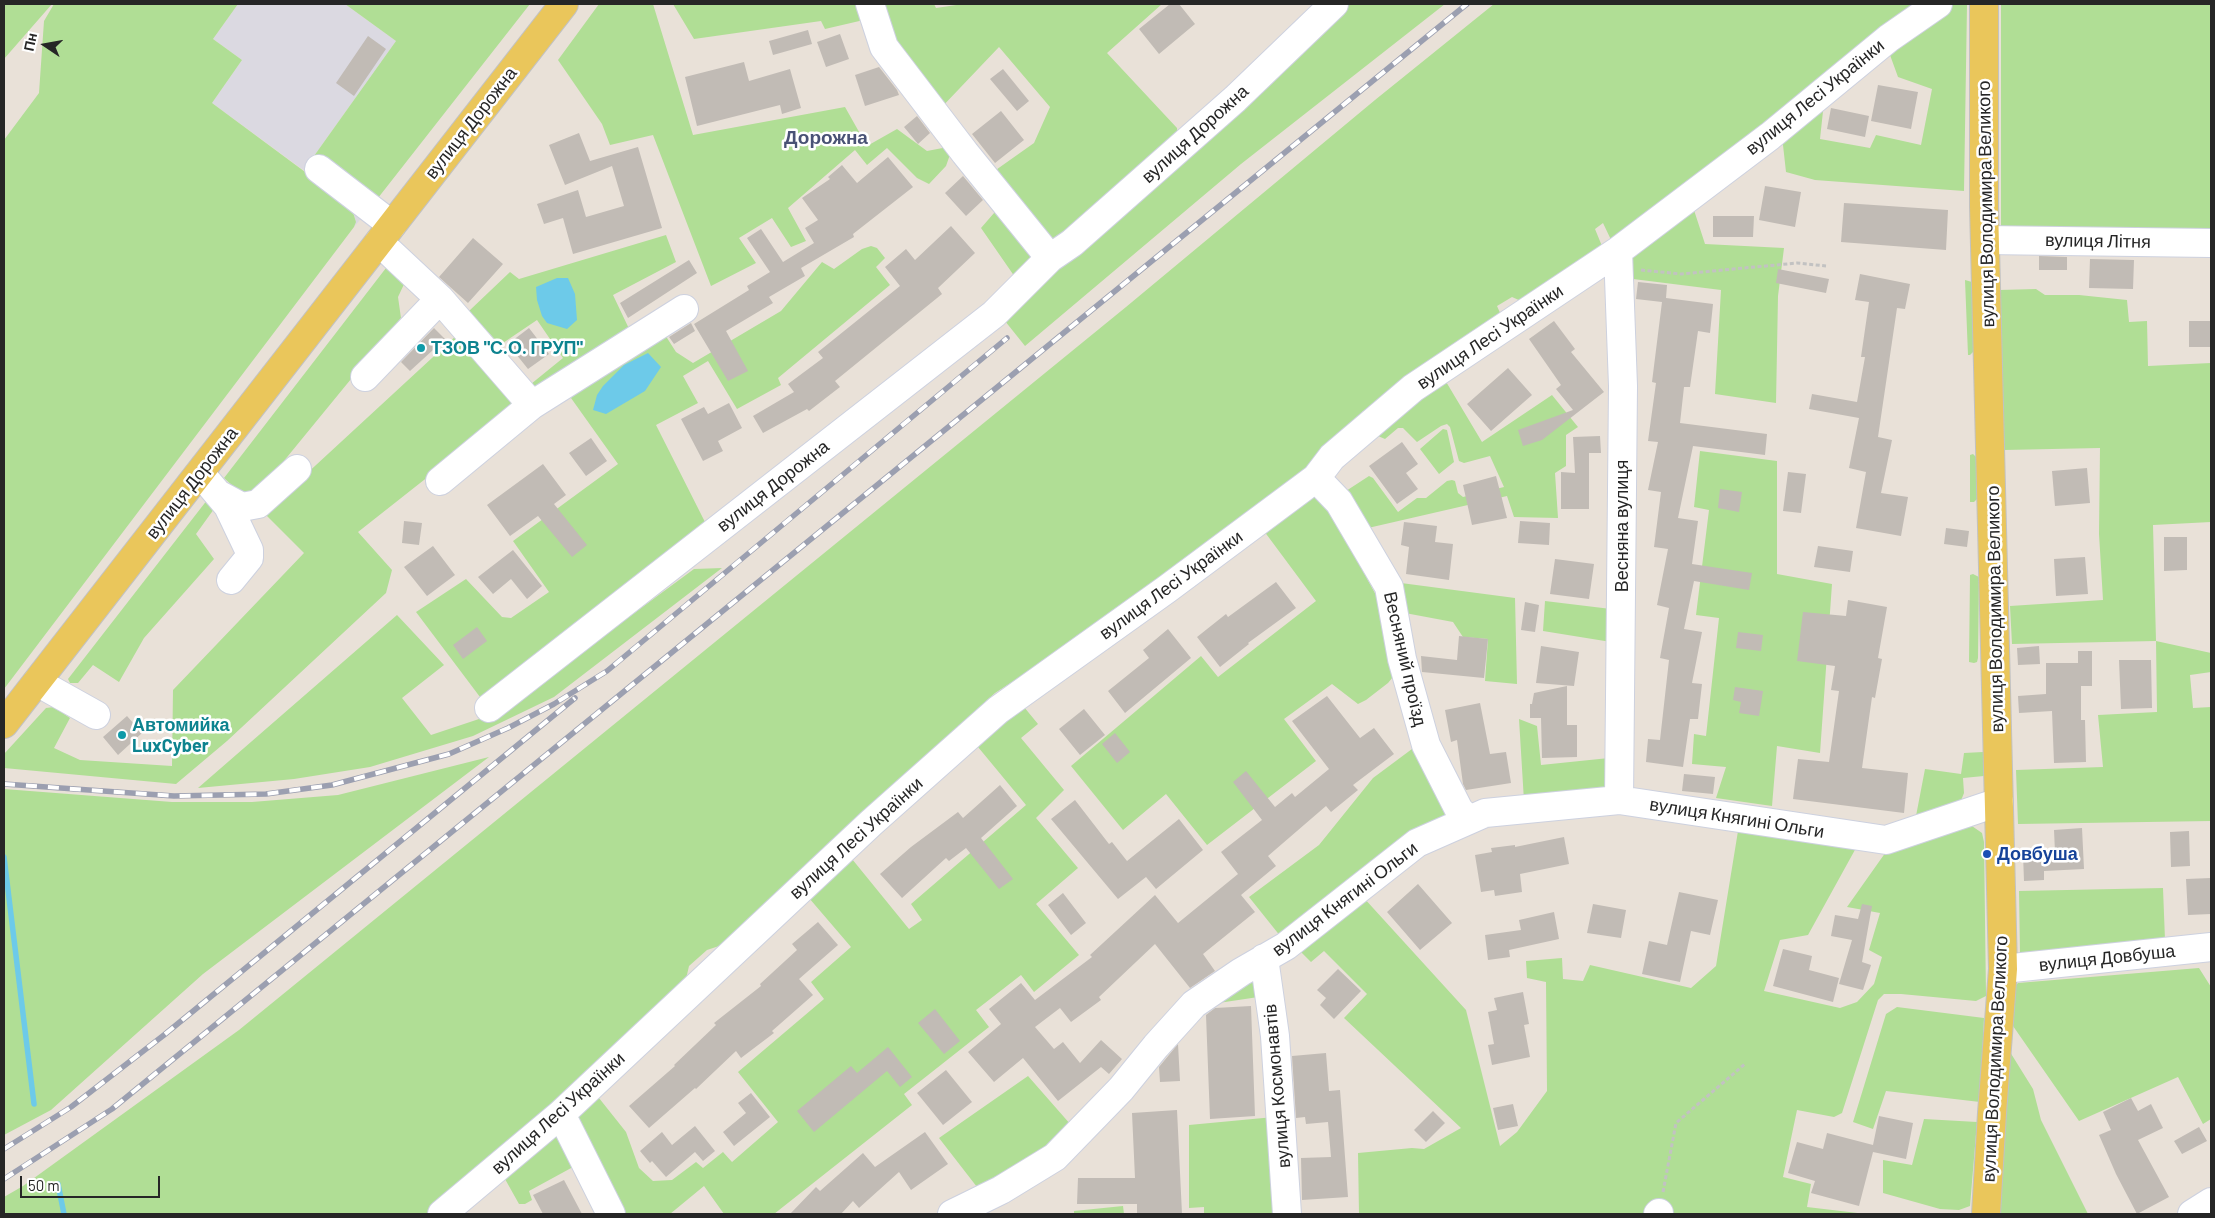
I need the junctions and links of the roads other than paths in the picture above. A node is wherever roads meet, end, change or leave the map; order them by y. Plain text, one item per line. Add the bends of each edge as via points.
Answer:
1 (564, 4) edge
2 (870, 4) edge
3 (1334, 4) edge
4 (1938, 4) edge
5 (1984, 4) edge
6 (320, 169) dead end
7 (385, 234) junction
8 (1985, 240) junction
9 (2211, 243) edge
10 (1050, 258) junction
11 (1618, 259) junction
12 (440, 300) junction
13 (684, 309) dead end
14 (365, 377) dead end
15 (532, 405) junction
16 (297, 469) dead end
17 (200, 473) junction
18 (1316, 478) junction
19 (440, 481) dead end
20 (218, 494) junction
21 (231, 580) dead end
22 (37, 682) junction
23 (489, 708) dead end
24 (96, 715) dead end
25 (4, 724) edge
26 (1619, 800) junction
27 (1999, 802) junction
28 (1468, 820) junction
29 (2211, 947) edge
30 (1264, 958) junction
31 (2003, 969) junction
32 (560, 1114) junction
33 (2211, 1202) edge
34 (442, 1214) edge
35 (611, 1214) edge
36 (952, 1214) edge
37 (1287, 1214) edge
38 (1986, 1214) edge
39 (2192, 1214) edge

1 - 7 main road, вулиця Дорожна
2 - 10 street via 884,47
3 - 10 street, вулиця Дорожна via 1193,137 1072,243
4 - 11 street, вулиця Лесі Українки via 1889,38
5 - 8 main road, вулиця Володимира Великого
6 - 7 street
7 - 12 street
7 - 17 main road, вулиця Дорожна
8 - 9 street, вулиця Літня
8 - 27 main road, вулиця Володимира Великого
10 - 23 street, вулиця Дорожна via 994,314
11 - 18 street, вулиця Лесі Українки via 1413,388 1332,457
11 - 26 street, Весняна вулиця via 1623,386
12 - 14 street
12 - 15 street
13 - 15 street
15 - 19 street
16 - 20 street via 258,504 242,507
17 - 20 street
17 - 22 main road, вулиця Дорожна
18 - 28 street, Весняний проїзд via 1339,502 1389,587 1402,658 1426,745
18 - 32 street, вулиця Лесі Українки via 998,710 871,823
20 - 21 street via 228,506 249,550 249,558
22 - 24 street
22 - 25 main road, вулиця Дорожна
26 - 27 street, вулиця Княгині Ольги via 1886,840
26 - 28 street, вулиця Княгині Ольги via 1485,813
27 - 31 main road, вулиця Володимира Великого
28 - 30 street, вулиця Княгині Ольги via 1417,844 1286,946
29 - 31 street, вулиця Довбуша
30 - 36 street, вулиця Княгині Ольги via 1194,1004 1122,1089 1055,1157 1001,1190
30 - 37 street, вулиця Космонавтів via 1275,1036
31 - 38 main road, вулиця Володимира Великого
32 - 34 street, вулиця Лесі Українки
32 - 35 street
33 - 39 street

